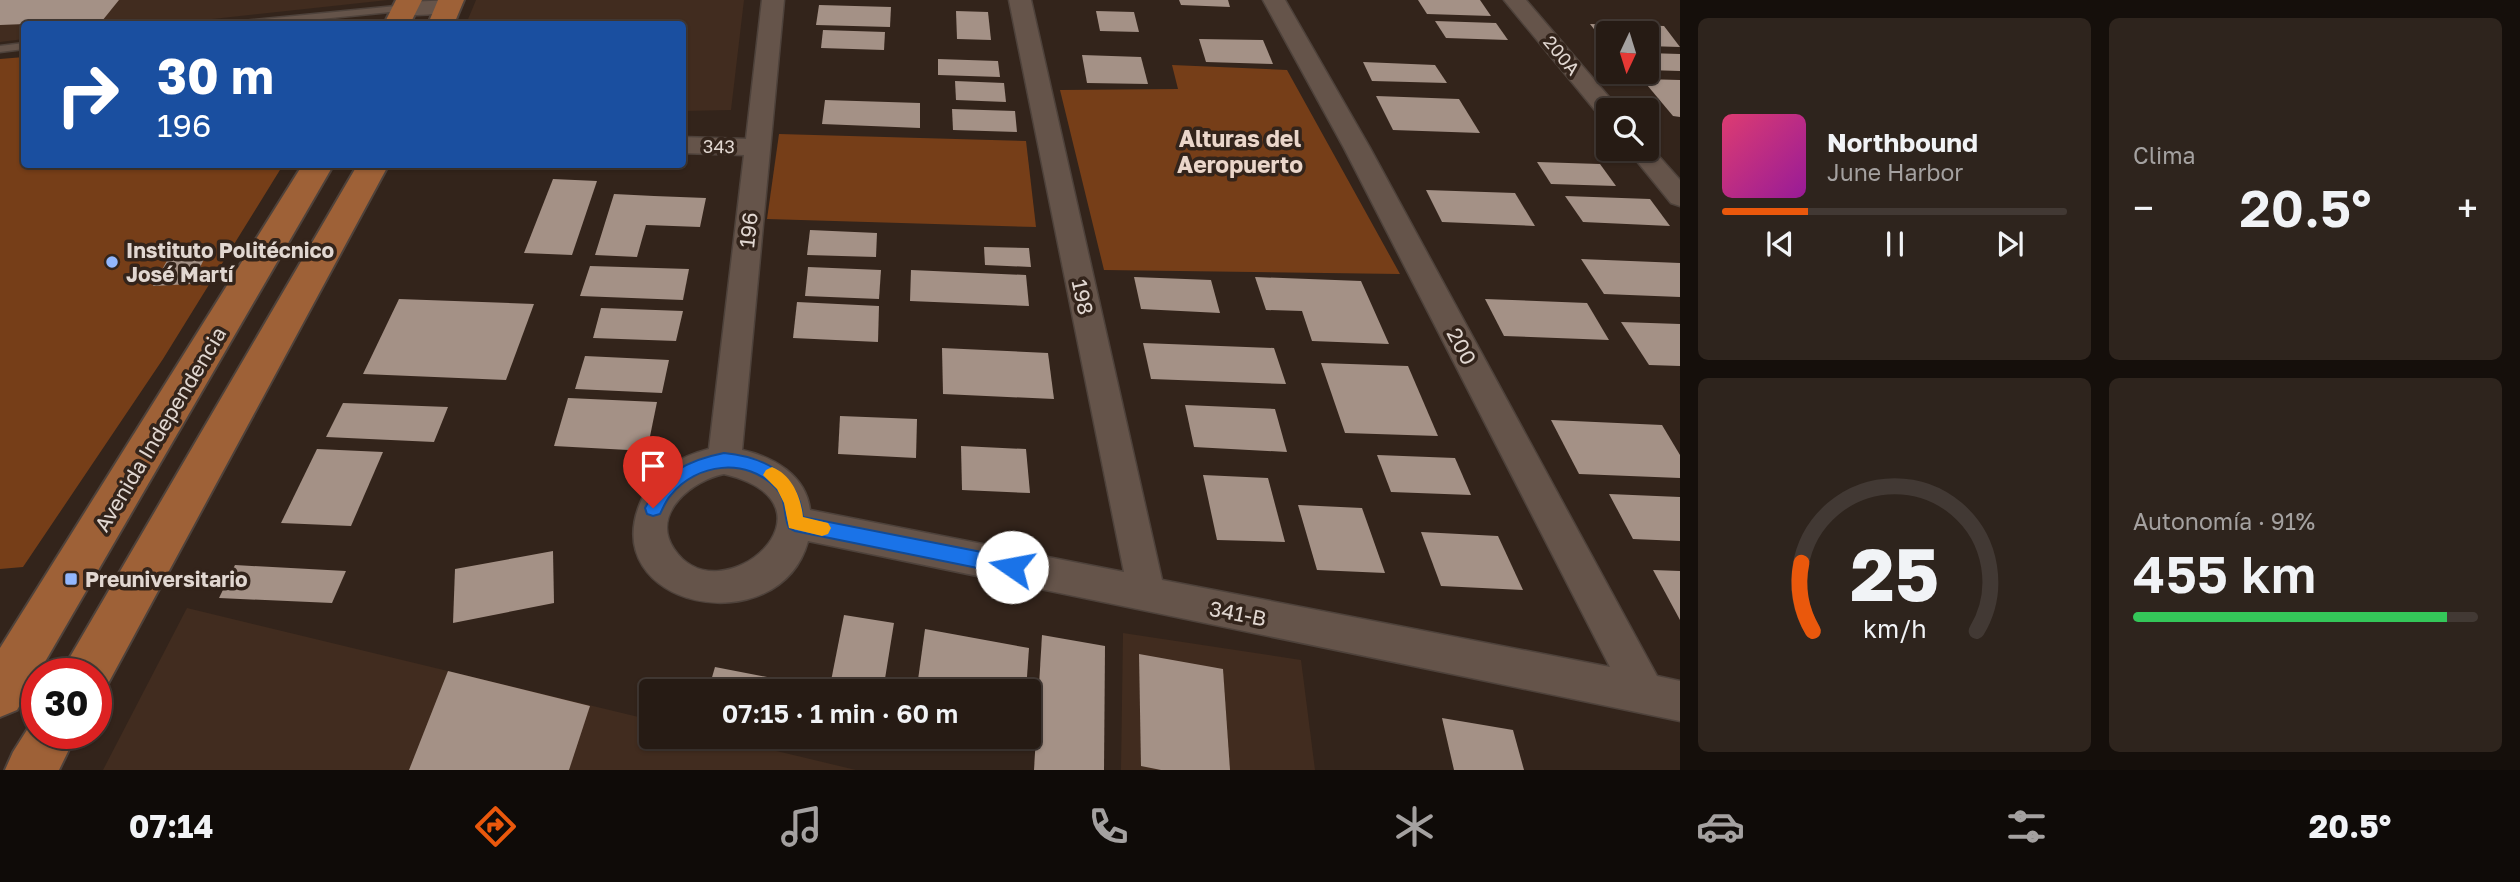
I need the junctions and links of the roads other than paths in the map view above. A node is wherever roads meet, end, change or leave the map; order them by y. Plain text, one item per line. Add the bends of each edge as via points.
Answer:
1 (773, 0) edge
2 (1020, 0) edge
3 (1274, 0) edge
4 (1515, 0) edge
5 (447, 10) edge
6 (404, 11) edge
7 (280, 21) edge
8 (21, 46) edge
9 (0, 49) edge
10 (1598, 98) edge
11 (686, 145) edge
12 (757, 147) junction
13 (1650, 161) edge
14 (317, 168) edge
15 (372, 168) edge
16 (1680, 197) edge
17 (724, 460) junction
18 (795, 523) junction
19 (1147, 594) junction
20 (96, 658) edge
21 (0, 693) edge
22 (1663, 698) edge
23 (43, 749) edge
24 (31, 770) edge

1 - 12 street, 196
2 - 19 street, 198
3 - 22 street, 200
4 - 10 street, 200A
5 - 6 street
6 - 7 lane
8 - 9 lane
11 - 12 street, 343
12 - 17 street, 196
13 - 16 street
14 - 21 main road, Avenida Independencia
15 - 20 main road
17 - 18 street via 746,462 783,484 793,502
17 - 18 street via 701,464 681,475 653,508 653,550 665,568 684,581 708,588 758,578 777,563 790,544
18 - 19 street, 341-B
19 - 22 street, 341-B
23 - 24 main road

